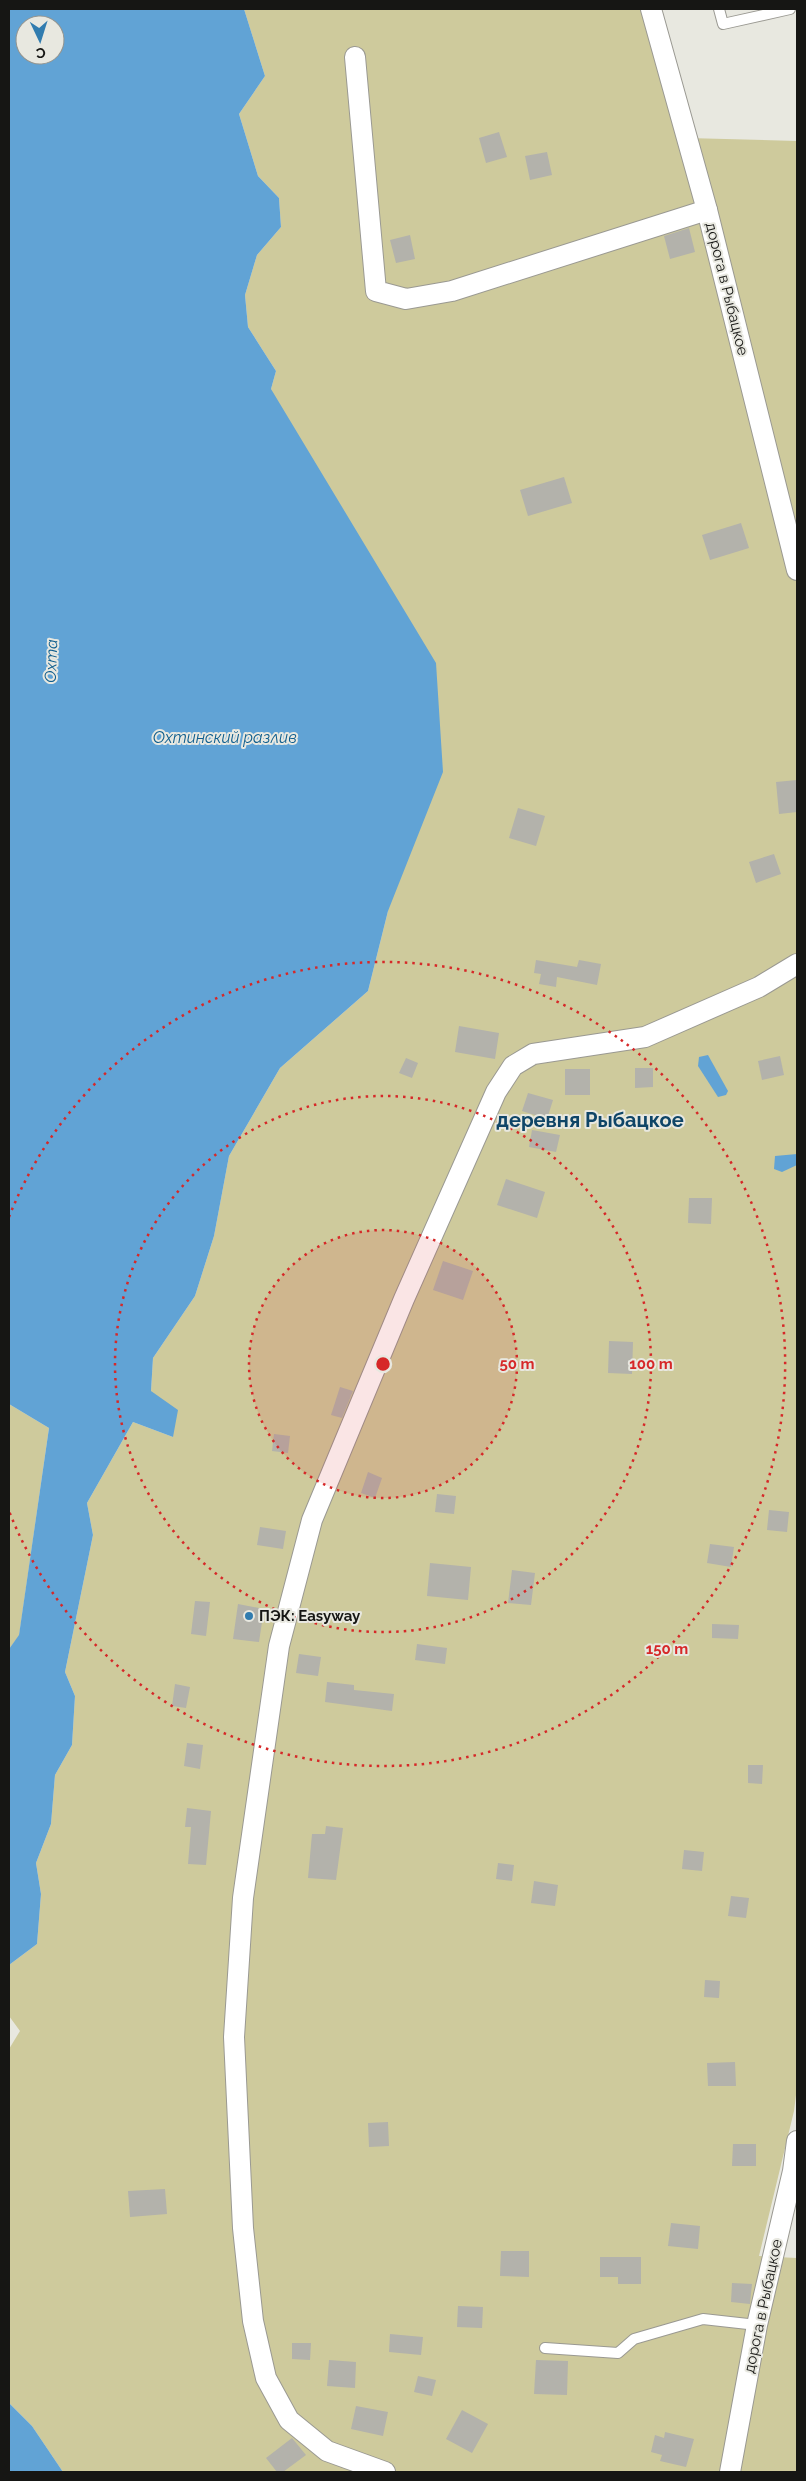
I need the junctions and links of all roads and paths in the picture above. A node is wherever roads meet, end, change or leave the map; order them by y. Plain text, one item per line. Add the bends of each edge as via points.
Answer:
1 (651, 9) edge
2 (719, 9) edge
3 (790, 9) edge
4 (355, 57) dead end
5 (707, 210) junction
6 (797, 570) edge
7 (797, 964) edge
8 (797, 2141) edge
9 (757, 2325) junction
10 (545, 2348) dead end
11 (385, 2472) edge
12 (730, 2472) edge

1 - 5 street, дорога в Рыбацкое
2 - 3 lane via 723,24
4 - 5 street via 376,291 406,299 452,291
5 - 6 street, дорога в Рыбацкое
7 - 11 street via 759,987 645,1037 533,1054 513,1066 496,1092 406,1294 312,1520 279,1646 243,1898 234,2037 243,2228 255,2331 266,2378 289,2420 327,2451
8 - 9 street, дорога в Рыбацкое
9 - 10 lane via 703,2318 634,2339 618,2353
9 - 12 street, дорога в Рыбацкое

